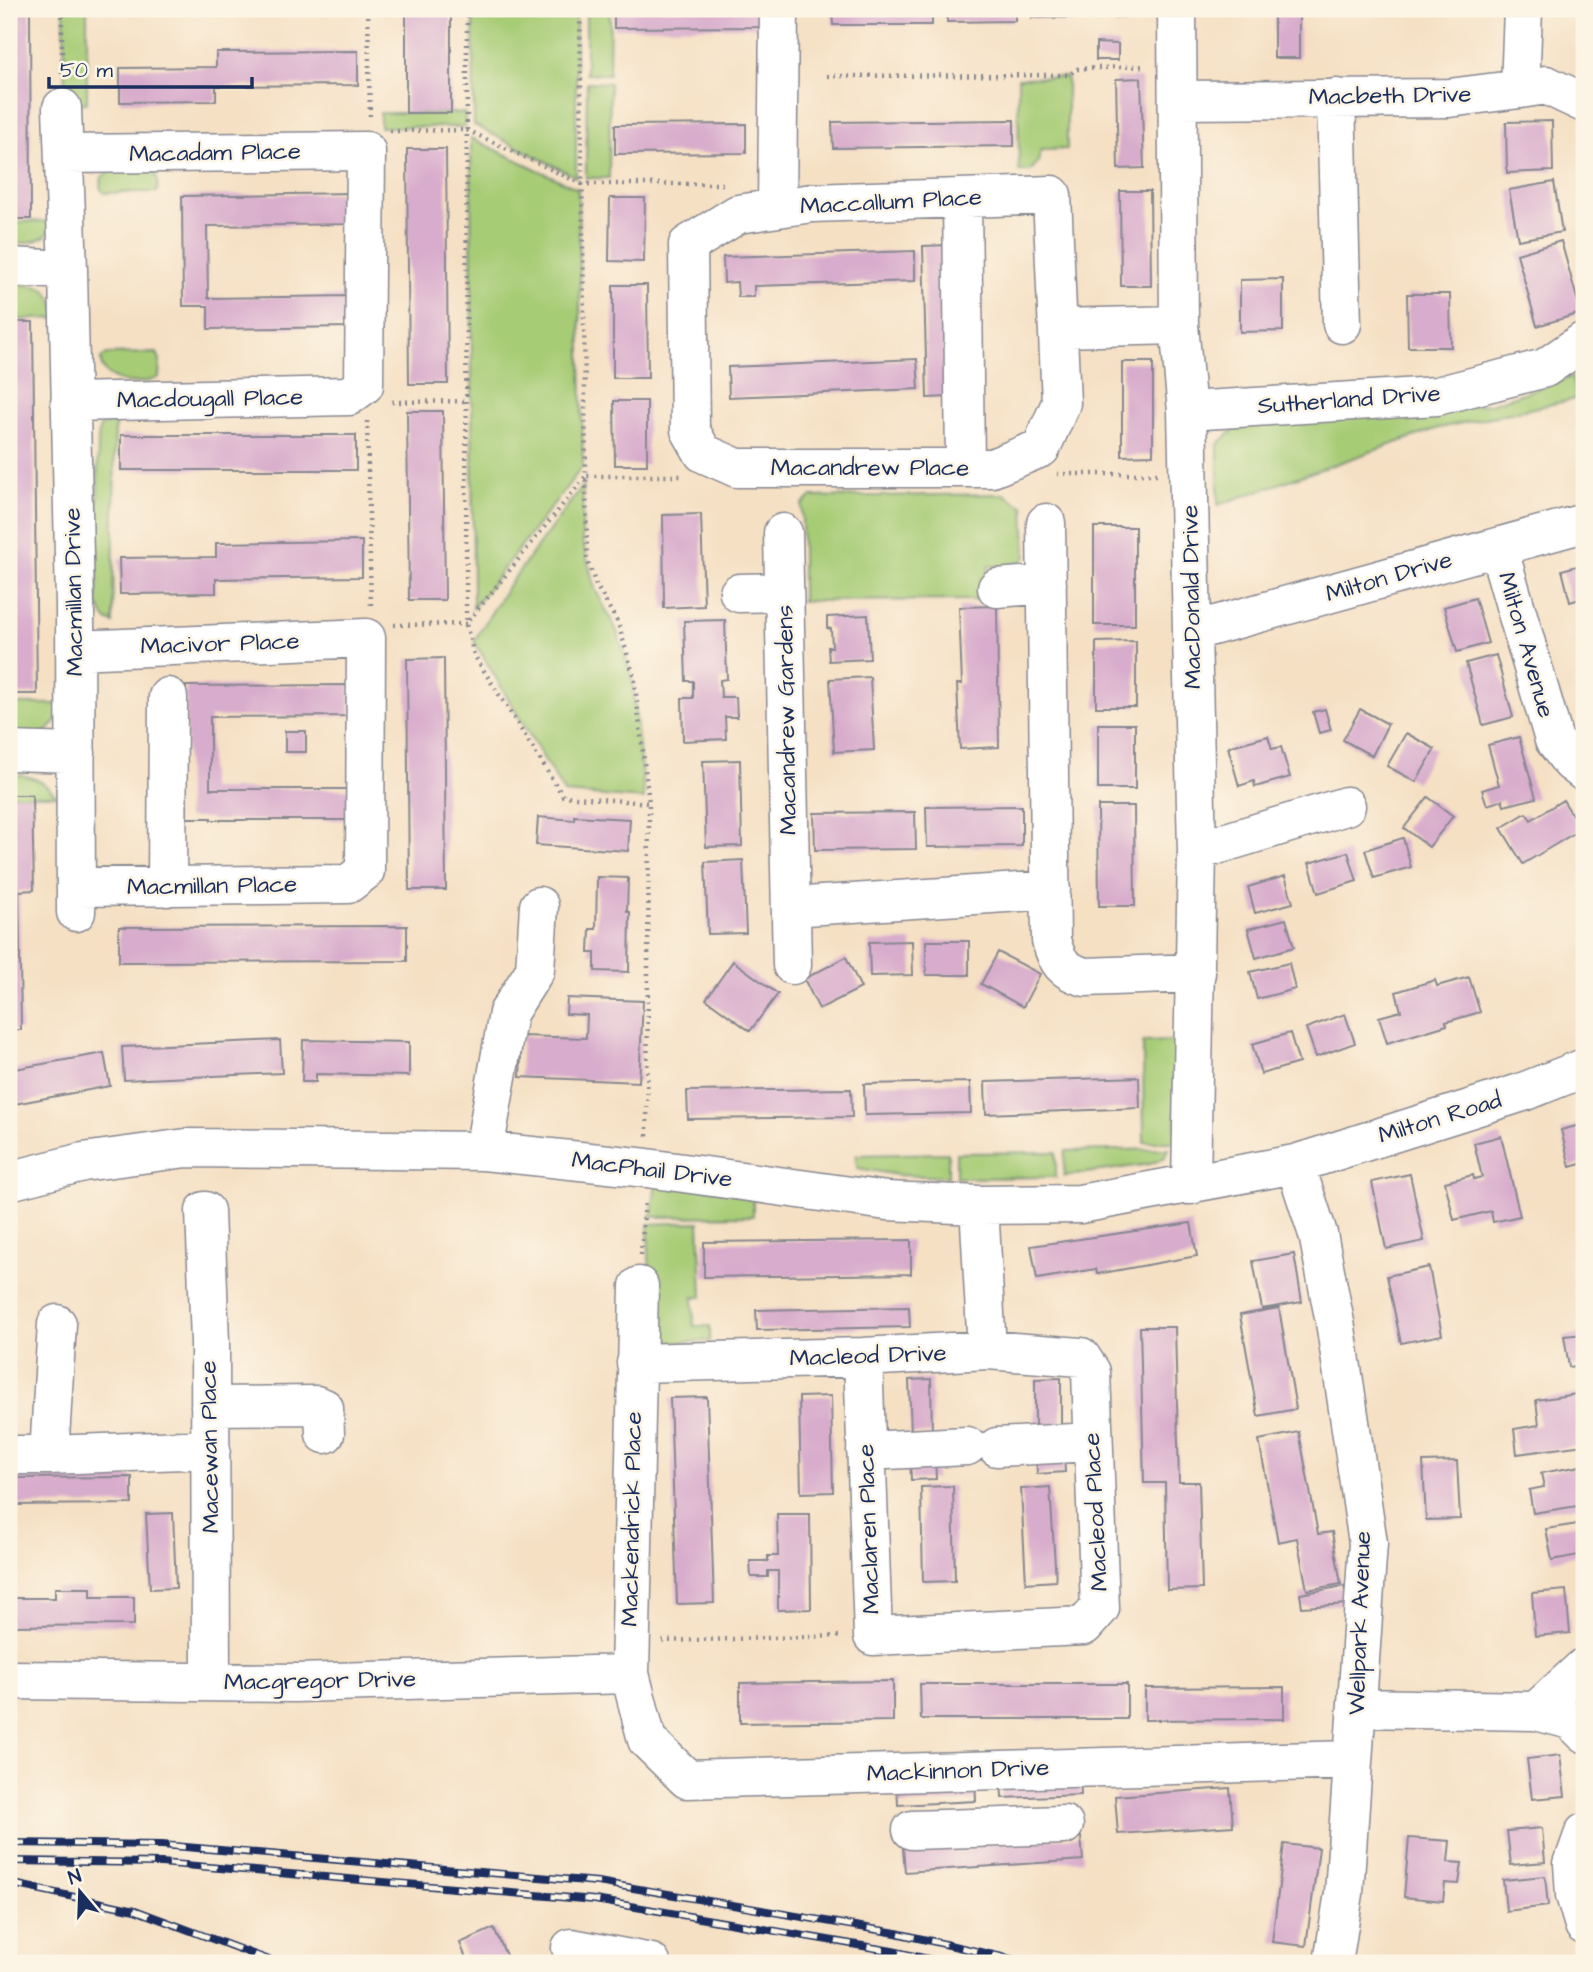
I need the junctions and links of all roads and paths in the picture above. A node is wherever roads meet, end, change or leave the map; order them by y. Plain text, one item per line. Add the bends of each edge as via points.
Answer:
1 (62, 9) edge
2 (368, 9) edge
3 (467, 9) edge
4 (580, 9) edge
5 (779, 9) edge
6 (1177, 9) edge
7 (1523, 9) edge
8 (827, 76) dead end
9 (1179, 82) junction
10 (1520, 89) junction
11 (1336, 98) junction
12 (1584, 103) edge
13 (62, 108) joint
14 (467, 130) junction
15 (369, 141) junction
16 (64, 155) junction
17 (582, 184) junction
18 (777, 196) junction
19 (962, 198) junction
20 (9, 267) edge
21 (68, 270) junction
22 (1342, 324) dead end
23 (1179, 325) junction
24 (687, 328) joint
25 (1059, 328) junction
26 (1584, 341) edge
27 (360, 395) junction
28 (467, 401) junction
29 (70, 402) junction
30 (1187, 411) junction
31 (965, 467) junction
32 (586, 476) junction
33 (1046, 523) dead end
34 (1584, 523) edge
35 (783, 533) dead end
36 (1497, 547) junction
37 (1047, 584) junction
38 (997, 588) dead end
39 (784, 592) junction
40 (739, 593) dead end
41 (466, 624) junction
42 (1194, 631) junction
43 (369, 632) junction
44 (75, 650) junction
45 (168, 697) dead end
46 (9, 751) edge
47 (75, 752) junction
48 (1584, 772) edge
49 (649, 803) junction
50 (1346, 806) dead end
51 (1197, 851) junction
52 (167, 887) junction
53 (1051, 890) junction
54 (76, 900) joint
55 (539, 906) dead end
56 (791, 907) junction
57 (792, 965) dead end
58 (1196, 973) junction
59 (1584, 1068) edge
60 (484, 1151) junction
61 (1295, 1164) junction
62 (647, 1168) junction
63 (9, 1181) edge
64 (1191, 1185) junction
65 (979, 1205) junction
66 (205, 1212) dead end
67 (639, 1286) joint
68 (57, 1324) dead end
69 (988, 1350) junction
70 (863, 1357) junction
71 (635, 1363) junction
72 (1091, 1372) joint
73 (210, 1406) junction
74 (325, 1434) dead end
75 (1092, 1442) junction
76 (211, 1449) junction
77 (866, 1451) junction
78 (9, 1455) edge
79 (49, 1455) junction
80 (981, 1632) joint
81 (873, 1636) junction
82 (630, 1658) junction
83 (1584, 1667) edge
84 (9, 1680) edge
85 (211, 1682) junction
86 (1358, 1708) junction
87 (1536, 1711) junction
88 (1584, 1733) edge
89 (1352, 1760) junction
90 (983, 1770) junction
91 (1064, 1825) dead end
92 (987, 1827) junction
93 (912, 1830) dead end
94 (1584, 1833) edge
95 (1584, 1925) edge
96 (571, 1948) dead end
97 (651, 1963) edge
98 (1334, 1963) edge

1 - 13 path
2 - 15 path
3 - 14 path
4 - 17 path
5 - 18 street
6 - 9 street, MacDonald Drive
7 - 10 street
8 - 9 path via 1069,75 1077,69
9 - 11 street, Macbeth Drive
9 - 23 street, MacDonald Drive
10 - 11 street, Macbeth Drive via 1449,97
10 - 12 street, Macbeth Drive via 1546,85
11 - 22 street
13 - 16 street, Macmillan Drive
14 - 15 path
14 - 17 path
14 - 28 path
15 - 16 street, Macadam Place
15 - 27 street
16 - 21 street, Macmillan Drive
17 - 18 path
17 - 32 path
18 - 19 street, Maccallum Place via 812,203
18 - 24 street, Maccallum Place via 688,245
19 - 25 street, Maccallum Place via 1052,195
19 - 31 street
20 - 21 street
21 - 29 street, Macmillan Drive
23 - 25 street
23 - 30 street, MacDonald Drive
24 - 31 street, Macandrew Place via 690,430 703,453 737,468
25 - 31 street, Macandrew Place via 1060,403 1041,448 992,467
26 - 30 street, Sutherland Drive via 1545,368 1437,396
27 - 28 path
27 - 29 street, Macdougall Place
27 - 43 path
28 - 41 path
29 - 44 street, Macmillan Drive
30 - 42 street, MacDonald Drive
32 - 41 path
32 - 49 path via 587,559 618,623 634,677
33 - 37 street
34 - 36 street, Milton Drive
35 - 39 street, Macandrew Gardens
36 - 42 street, Milton Drive
36 - 48 street, Milton Avenue via 1554,740
37 - 38 street
37 - 53 street
39 - 40 street
39 - 56 street, Macandrew Gardens
41 - 43 path
41 - 49 path via 474,655 562,796
42 - 51 street, MacDonald Drive
43 - 44 street, Macivor Place
43 - 52 street, Macmillan Place via 365,871 348,884
44 - 47 street, Macmillan Drive
45 - 52 street
46 - 47 street
47 - 54 street, Macmillan Drive
49 - 62 path
50 - 51 street
51 - 58 street, MacDonald Drive
52 - 54 street, Macmillan Place
53 - 56 street
53 - 58 street via 1053,947 1060,966 1072,974
55 - 60 street via 535,970 508,1013
56 - 57 street, Macandrew Gardens
58 - 64 street, MacDonald Drive
59 - 61 street, Milton Road via 1523,1092
60 - 62 street, MacPhail Drive
60 - 63 street, MacPhail Drive via 186,1148 83,1162
61 - 64 street, MacPhail Drive
61 - 86 street, Wellpark Avenue via 1321,1247 1368,1543
62 - 65 street, MacPhail Drive via 887,1201
62 - 67 path
64 - 65 street, MacPhail Drive via 1080,1204
65 - 69 street
66 - 73 street, Macewan Place
67 - 71 street, Mackendrick Place
68 - 79 street
69 - 70 street, Macleod Drive
69 - 72 street, Macleod Drive via 1081,1357
70 - 71 street, Macleod Drive
70 - 77 street, Maclaren Place
71 - 82 street, Mackendrick Place
72 - 75 street, Macleod Place
73 - 74 street via 316,1405 324,1408
73 - 76 street, Macewan Place
75 - 77 street
75 - 80 street, Macleod Place via 1100,1608 1084,1626
76 - 79 street
76 - 85 street, Macewan Place
77 - 81 street, Maclaren Place
78 - 79 street
80 - 81 street, Maclaren Place
81 - 82 path
82 - 85 street, Macgregor Drive via 295,1683
82 - 90 street, Mackinnon Drive via 648,1740 687,1779
83 - 87 street
84 - 85 street, Macgregor Drive
86 - 87 street
86 - 89 street, Wellpark Avenue
87 - 88 street via 1571,1720
89 - 90 street, Mackinnon Drive
89 - 98 street, Wellpark Avenue via 1344,1893
90 - 92 street
91 - 92 street
92 - 93 street
94 - 95 street via 1573,1864 1575,1895
96 - 97 street

